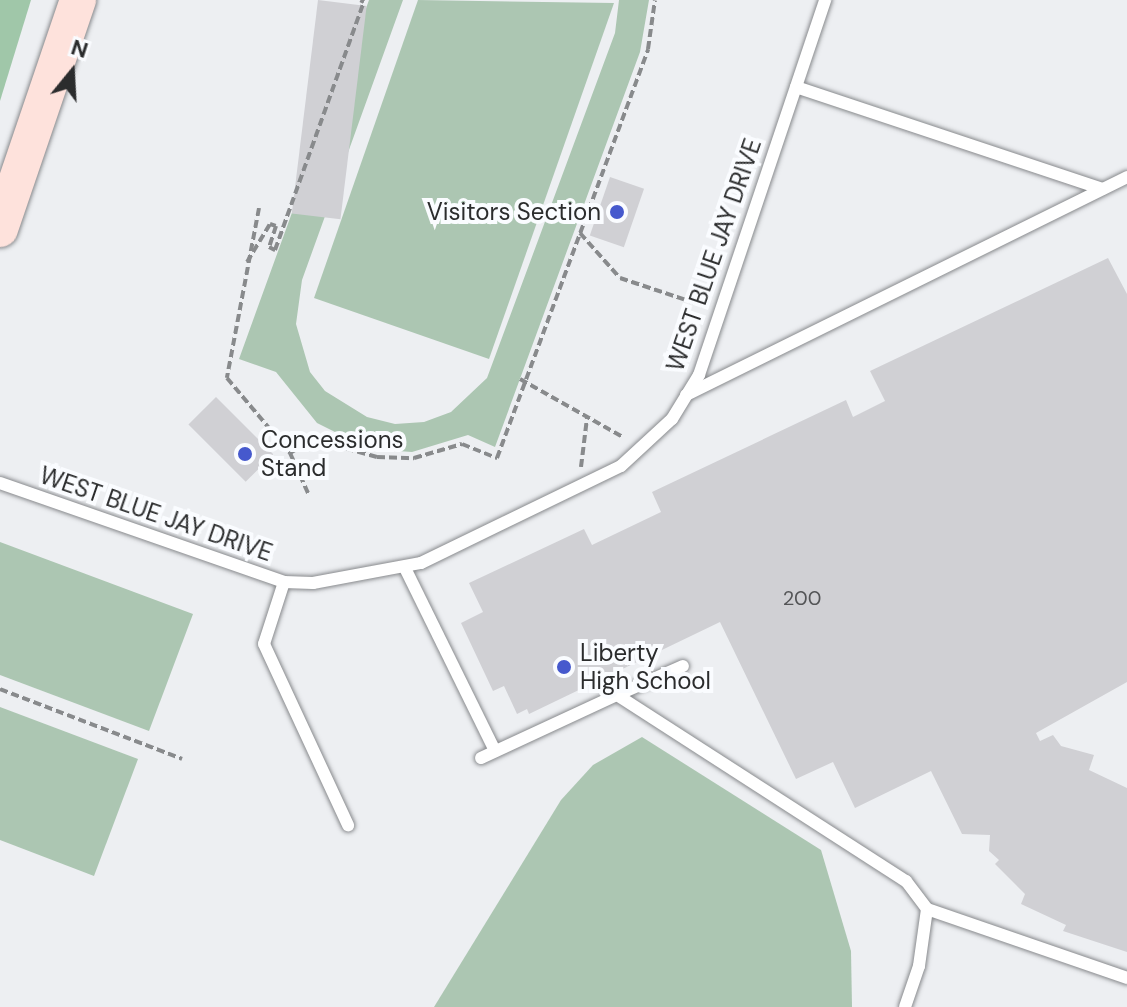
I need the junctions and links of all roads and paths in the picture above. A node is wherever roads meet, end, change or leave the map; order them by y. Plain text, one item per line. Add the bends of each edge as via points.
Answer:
1 (78, 0) edge
2 (360, 0) edge
3 (655, 0) edge
4 (825, 0) edge
5 (796, 87) junction
6 (1127, 177) edge
7 (1102, 189) junction
8 (259, 208) dead end
9 (279, 218) dead end
10 (285, 220) junction
11 (0, 229) edge
12 (580, 233) junction
13 (247, 262) junction
14 (704, 306) dead end
15 (523, 380) junction
16 (686, 395) junction
17 (587, 418) junction
18 (623, 437) dead end
19 (290, 453) junction
20 (581, 474) dead end
21 (0, 483) edge
22 (308, 493) dead end
23 (405, 568) junction
24 (284, 582) junction
25 (683, 666) dead end
26 (0, 689) edge
27 (617, 695) junction
28 (495, 751) junction
29 (481, 758) dead end
30 (182, 759) dead end
31 (348, 825) dead end
32 (927, 909) junction
33 (1127, 978) edge
34 (905, 1007) edge

1 - 11 main road
2 - 10 path via 364,2
3 - 12 path via 648,49
4 - 5 lane, WEST BLUE JAY DRIVE
5 - 7 lane
5 - 16 lane, WEST BLUE JAY DRIVE via 699,375
6 - 7 lane
7 - 16 lane
8 - 13 path
9 - 10 path
10 - 13 path via 275,250 269,247 276,226 270,224
12 - 14 path via 620,278
12 - 15 path
13 - 19 path via 227,378
15 - 17 path
15 - 19 path via 497,458 462,444 414,458 377,457 323,442 308,442
16 - 23 lane, WEST BLUE JAY DRIVE via 672,419 621,466
17 - 18 path
17 - 20 path
19 - 22 path
21 - 24 lane, WEST BLUE JAY DRIVE
23 - 24 lane, WEST BLUE JAY DRIVE via 352,579
23 - 28 lane
24 - 31 lane via 264,644
25 - 27 lane
26 - 30 path
27 - 28 lane
27 - 32 lane via 906,881
28 - 29 lane
32 - 33 lane
32 - 34 lane via 919,966

